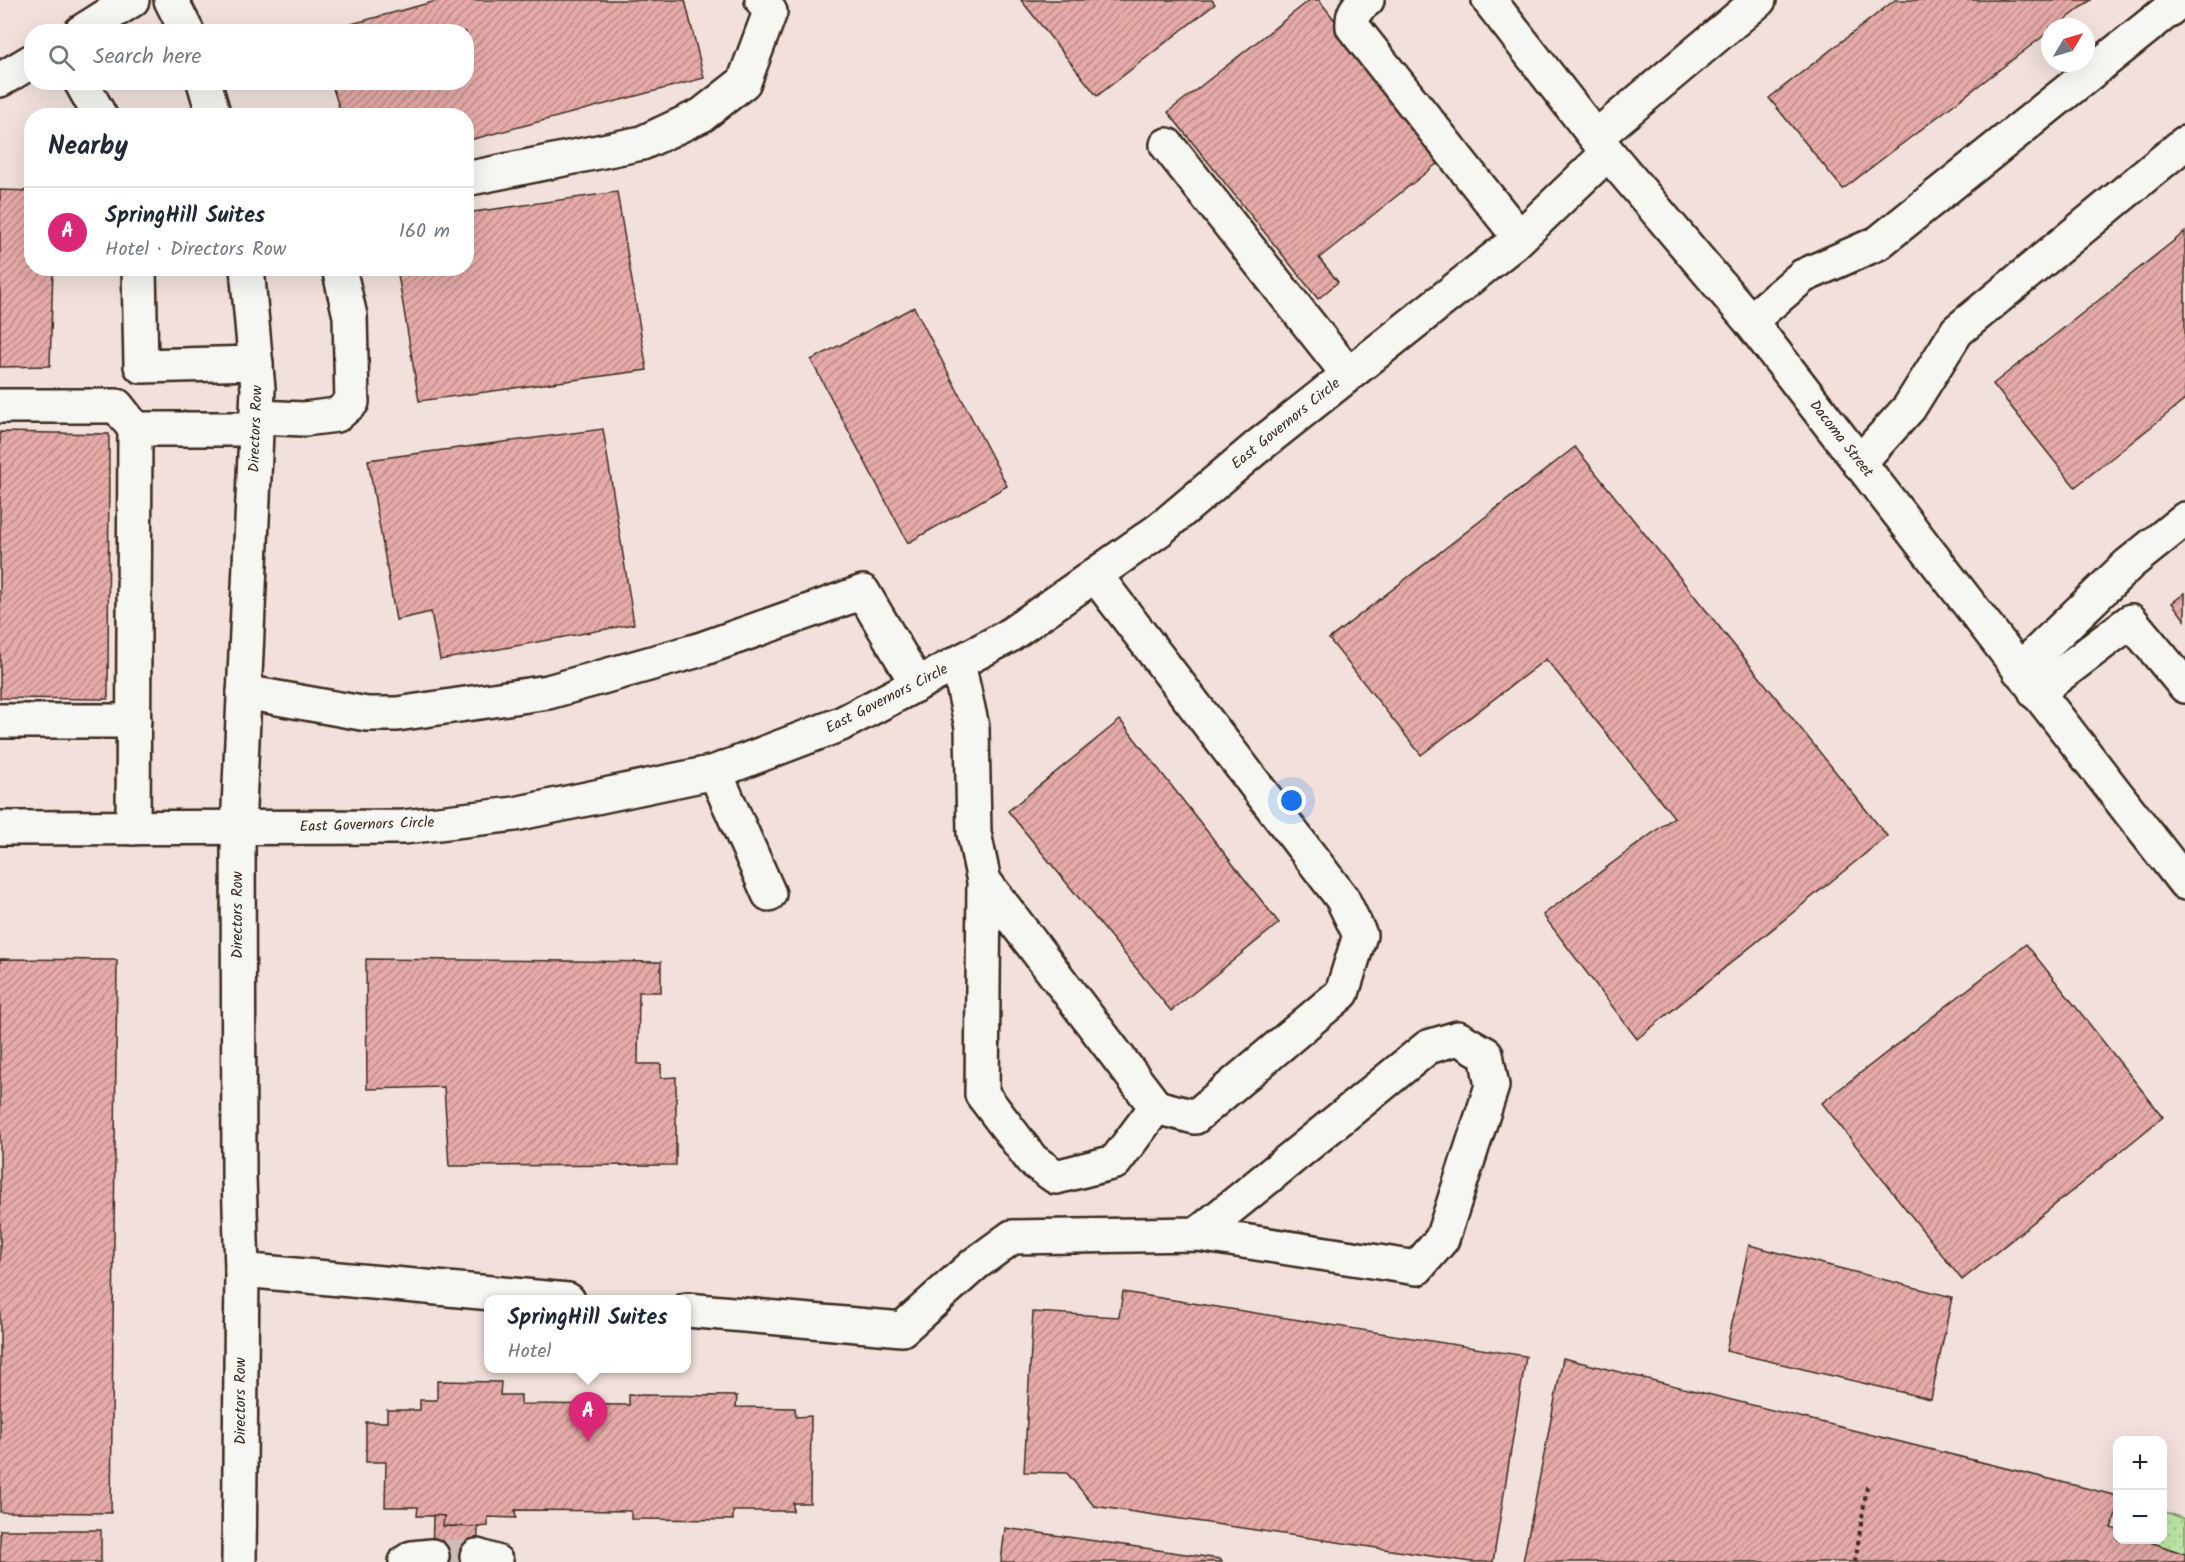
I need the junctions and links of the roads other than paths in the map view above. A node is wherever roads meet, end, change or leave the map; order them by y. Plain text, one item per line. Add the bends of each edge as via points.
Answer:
1 (132, 0) edge
2 (171, 0) edge
3 (762, 0) edge
4 (1367, 0) edge
5 (1489, 0) edge
6 (1759, 0) edge
7 (2181, 0) edge
8 (94, 24) edge
9 (183, 24) edge
10 (24, 66) edge
11 (0, 80) edge
12 (85, 90) edge
13 (206, 90) edge
14 (96, 108) edge
15 (212, 108) edge
16 (2185, 143) edge
17 (1167, 145) dead end
18 (1602, 145) junction
19 (474, 177) edge
20 (1519, 237) junction
21 (140, 276) edge
22 (249, 276) edge
23 (341, 276) edge
24 (1750, 321) junction
25 (256, 363) junction
26 (1348, 374) junction
27 (0, 406) edge
28 (257, 423) junction
29 (135, 429) junction
30 (1859, 463) junction
31 (2185, 519) edge
32 (1095, 575) junction
33 (958, 663) junction
34 (2028, 681) junction
35 (917, 684) junction
36 (2185, 686) edge
37 (244, 692) junction
38 (0, 721) edge
39 (134, 721) junction
40 (715, 772) junction
41 (0, 828) edge
42 (133, 828) junction
43 (238, 829) junction
44 (984, 881) junction
45 (2185, 883) edge
46 (769, 894) dead end
47 (1156, 1107) junction
48 (1198, 1234) junction
49 (242, 1270) junction
50 (523, 1295) edge
51 (691, 1310) edge
52 (240, 1562) edge

1 - 8 street
2 - 9 street
3 - 19 street via 770,12 744,82 702,115 642,143
4 - 20 street via 1356,9 1353,27
5 - 18 street, Dacoma Street
6 - 18 street, East Governors Circle
7 - 24 street via 1878,243 1803,276
10 - 11 street
12 - 14 street
13 - 15 street
16 - 30 street via 1957,331 1909,408
17 - 26 street
18 - 20 street, East Governors Circle
18 - 24 street, Dacoma Street
20 - 26 street, East Governors Circle
21 - 25 street via 141,366
22 - 25 street, Directors Row
23 - 28 street via 351,316 352,402 337,415
24 - 30 street, Dacoma Street
25 - 28 street, Directors Row
26 - 32 street, East Governors Circle via 1159,530
27 - 29 street via 117,406
28 - 29 street
28 - 37 street, Directors Row
29 - 39 street
30 - 34 street, Dacoma Street
31 - 34 street via 2129,564
32 - 33 street, East Governors Circle via 1007,637
32 - 47 street via 1342,898 1360,935 1342,993 1195,1117
33 - 35 street, East Governors Circle
33 - 44 street via 972,727 974,833
34 - 36 street via 2131,621
34 - 45 street, Dacoma Street
35 - 37 street via 863,592 699,650 548,692 397,714 367,714
35 - 40 street, East Governors Circle via 841,724
37 - 43 street, Directors Row
38 - 39 street
39 - 42 street
40 - 43 street, East Governors Circle via 504,816 404,827
40 - 46 street
41 - 42 street, East Governors Circle
42 - 43 street, East Governors Circle
43 - 49 street, Directors Row
44 - 47 street
44 - 47 street via 982,1094 1032,1160 1056,1177 1115,1162
48 - 48 street via 1428,1047 1458,1038 1486,1054 1492,1086 1442,1239 1417,1268
48 - 51 street via 1012,1237 975,1263 902,1329
49 - 50 street
49 - 52 street, Directors Row

